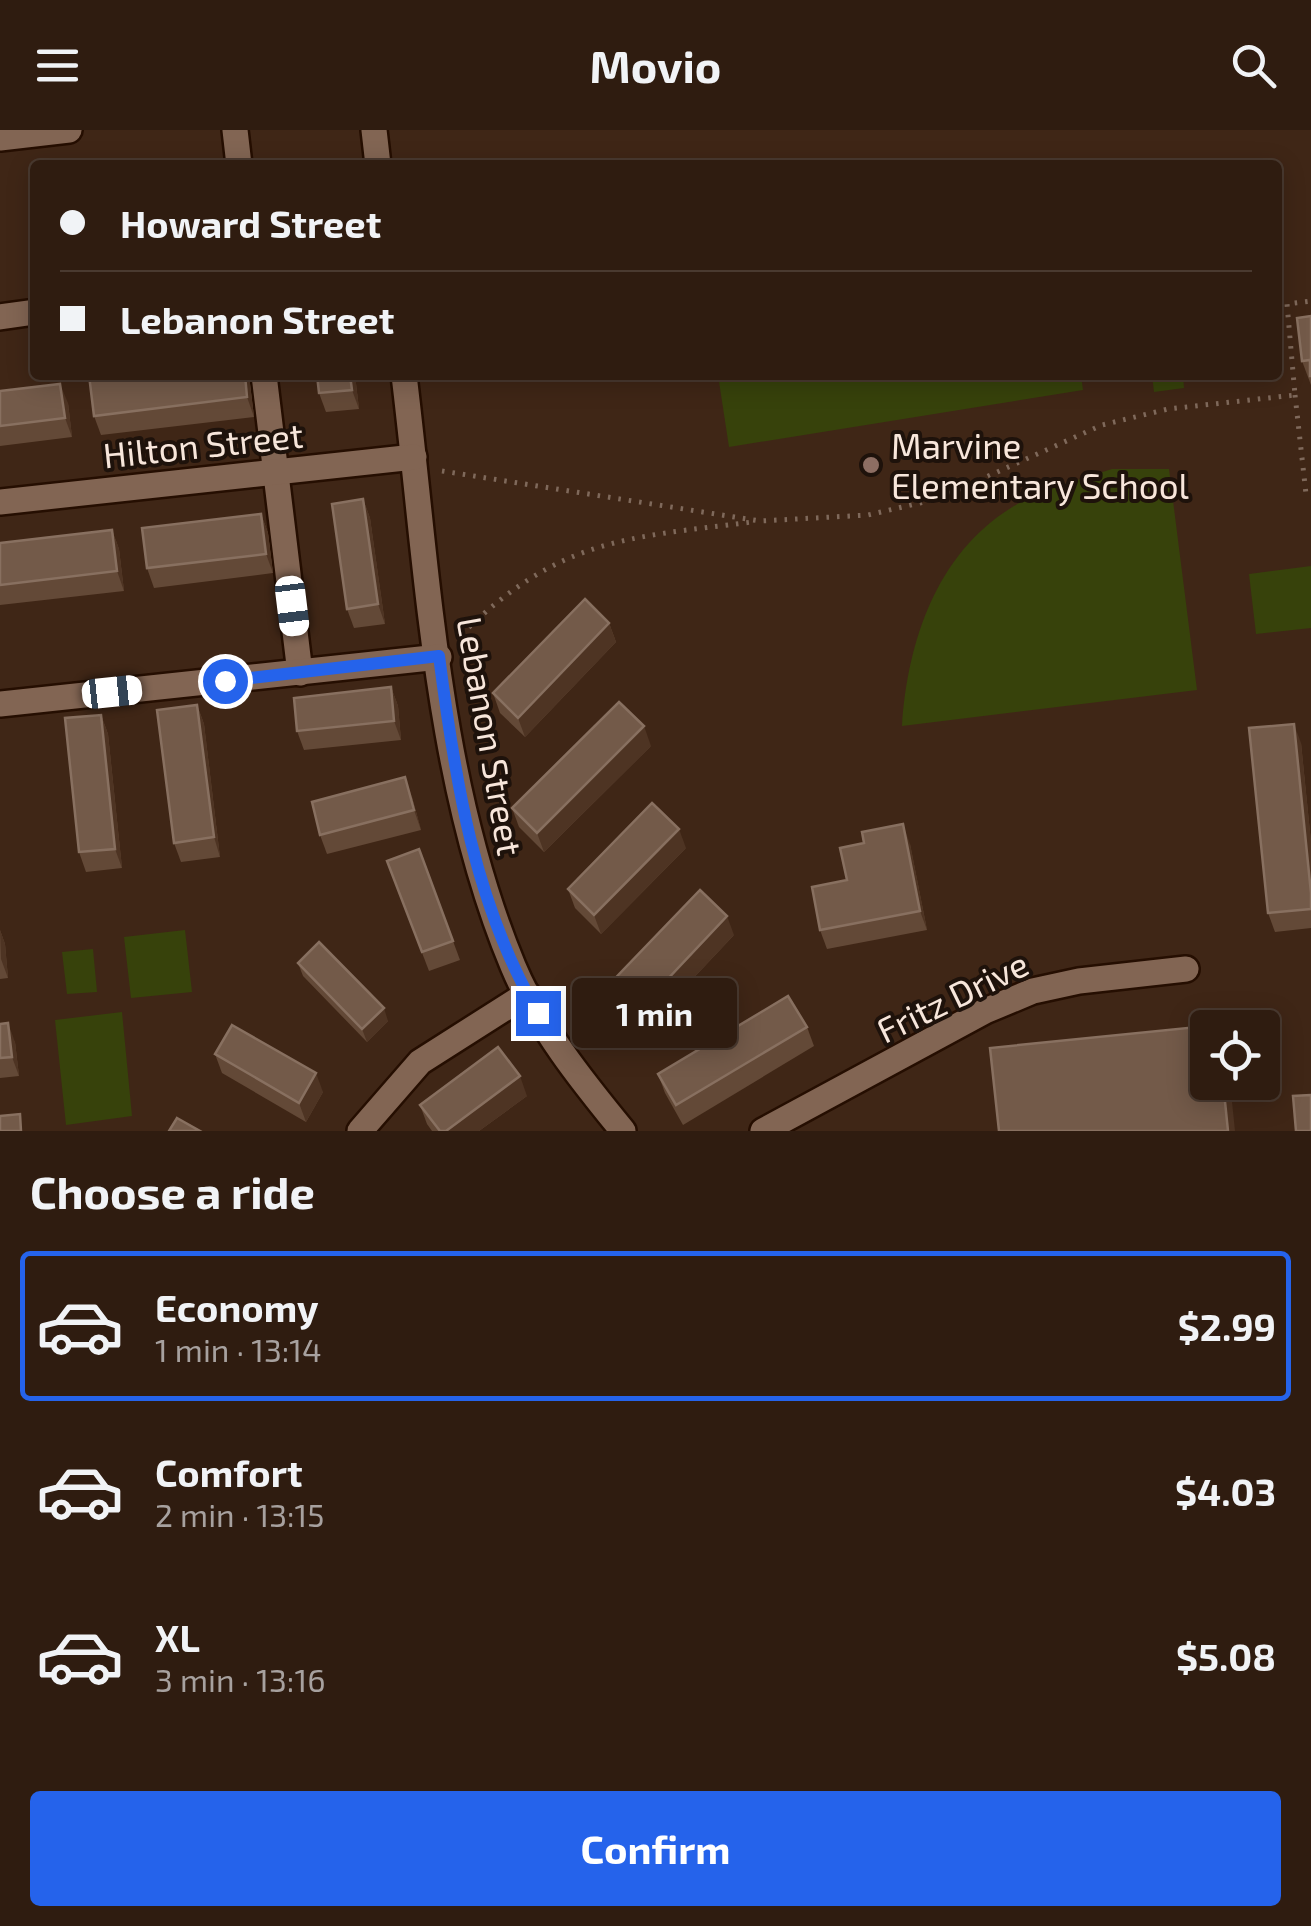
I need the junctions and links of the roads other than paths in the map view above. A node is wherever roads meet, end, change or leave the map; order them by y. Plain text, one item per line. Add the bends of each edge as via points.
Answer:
1 (69, 130) edge
2 (235, 130) edge
3 (374, 130) edge
4 (0, 138) edge
5 (238, 160) edge
6 (377, 160) edge
7 (30, 313) edge
8 (0, 316) edge
9 (265, 380) edge
10 (405, 380) edge
11 (414, 458) junction
12 (275, 472) junction
13 (0, 502) edge
14 (439, 656) junction
15 (300, 673) junction
16 (0, 704) edge
17 (1186, 969) dead end
18 (528, 994) junction
19 (360, 1131) edge
20 (623, 1131) edge
21 (763, 1131) edge

1 - 4 street
2 - 5 street
3 - 6 street
7 - 8 street
9 - 12 street
10 - 11 street, Lebanon Street
11 - 12 street, Hilton Street
11 - 14 street, Lebanon Street
12 - 13 street, Hilton Street
12 - 15 street
14 - 15 street
14 - 18 street, Lebanon Street via 464,822
15 - 16 street
17 - 21 street, Fritz Drive via 1033,991
18 - 19 street via 420,1062
18 - 20 street, Lebanon Street

